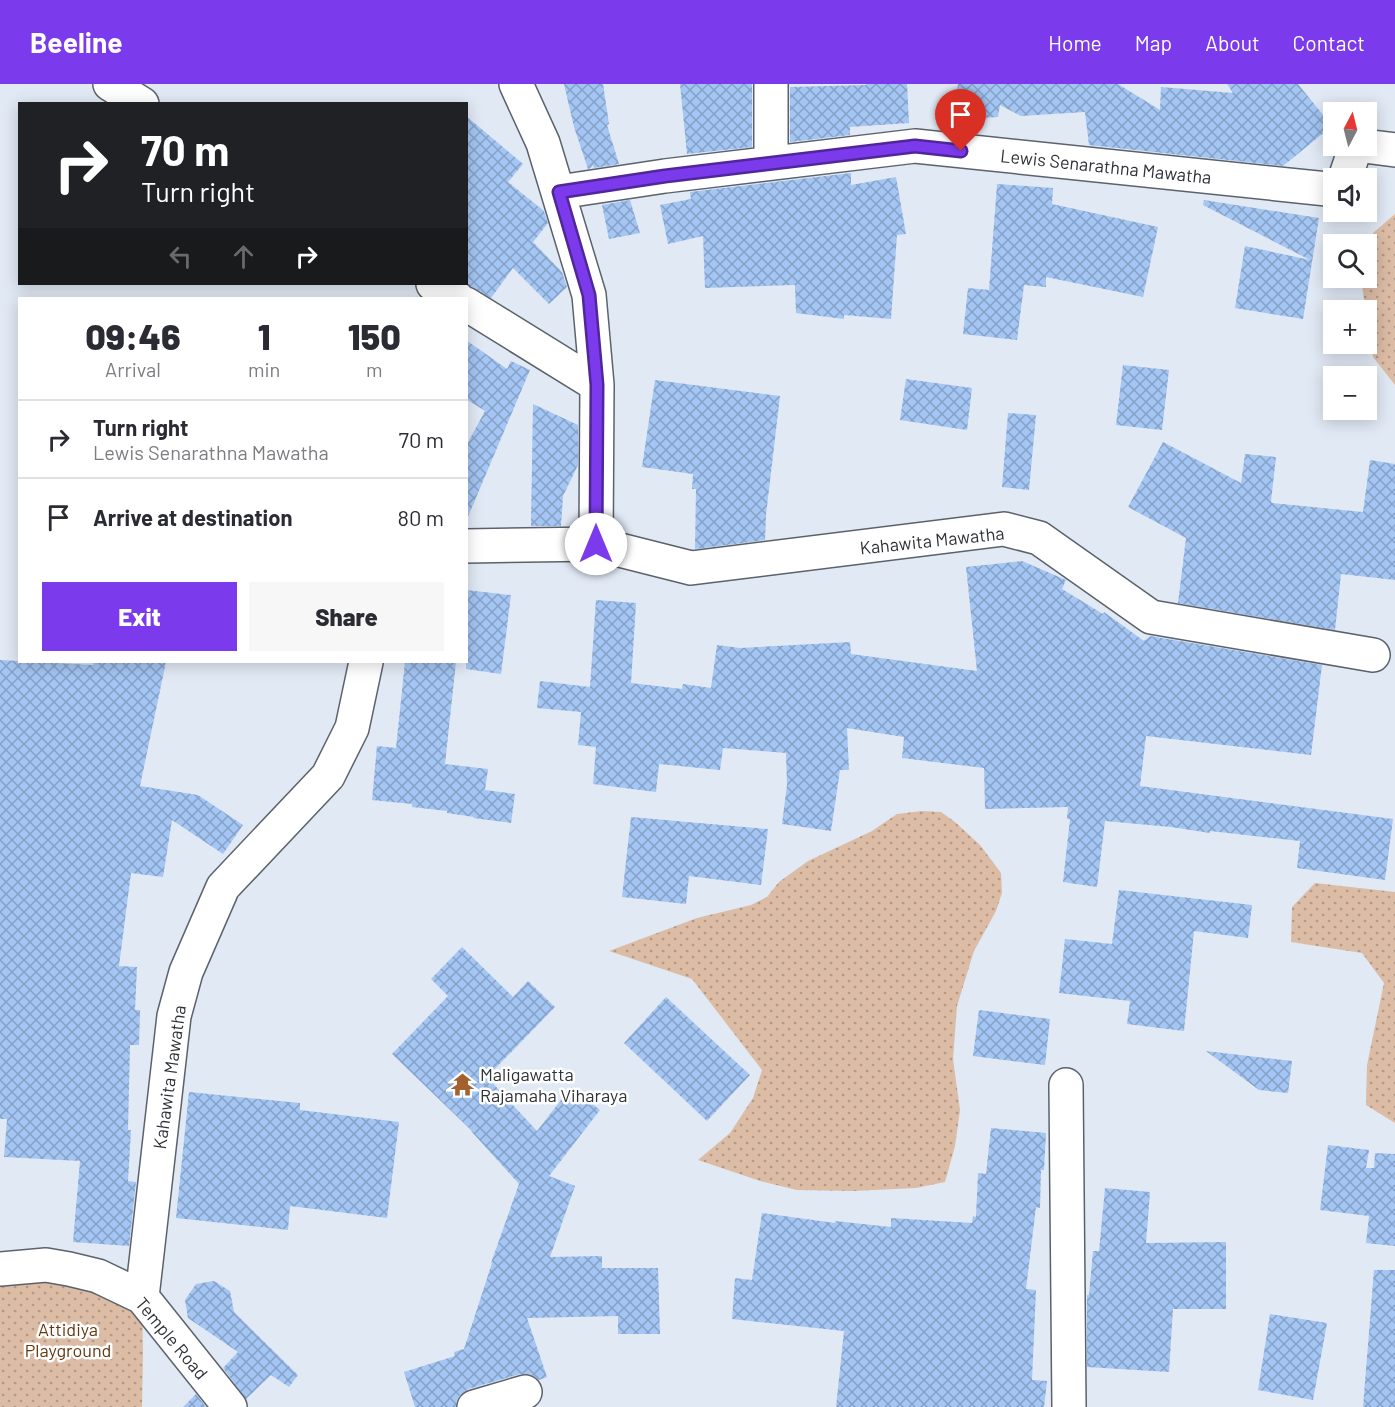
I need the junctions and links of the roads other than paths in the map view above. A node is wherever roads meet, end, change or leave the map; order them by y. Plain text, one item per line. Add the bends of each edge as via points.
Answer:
1 (110, 84) edge
2 (516, 84) edge
3 (771, 84) edge
4 (139, 102) edge
5 (1377, 148) edge
6 (1395, 150) edge
7 (771, 163) junction
8 (1323, 189) edge
9 (559, 192) junction
10 (435, 285) edge
11 (455, 297) edge
12 (468, 305) edge
13 (597, 385) junction
14 (596, 544) junction
15 (468, 546) edge
16 (1373, 655) dead end
17 (366, 663) edge
18 (1066, 1085) dead end
19 (0, 1269) edge
20 (142, 1296) junction
21 (525, 1392) dead end
22 (230, 1407) edge
23 (474, 1407) edge
24 (1069, 1407) edge

1 - 4 street
2 - 9 street via 543,143
3 - 7 street
5 - 6 street
7 - 8 street, Lewis Senarathna Mawatha via 915,146
7 - 9 street, Lewis Senarathna Mawatha
9 - 13 street via 589,295
10 - 11 street
12 - 13 street
13 - 14 street
14 - 15 street, Kahawita Mawatha
14 - 16 street, Kahawita Mawatha via 691,568 1004,529 1039,538 1151,617
17 - 20 street, Kahawita Mawatha via 352,729 328,777 223,887 186,972 174,1016
18 - 24 street
19 - 20 street, Temple Road via 46,1265 69,1269 98,1276
20 - 22 street, Temple Road
21 - 23 street

